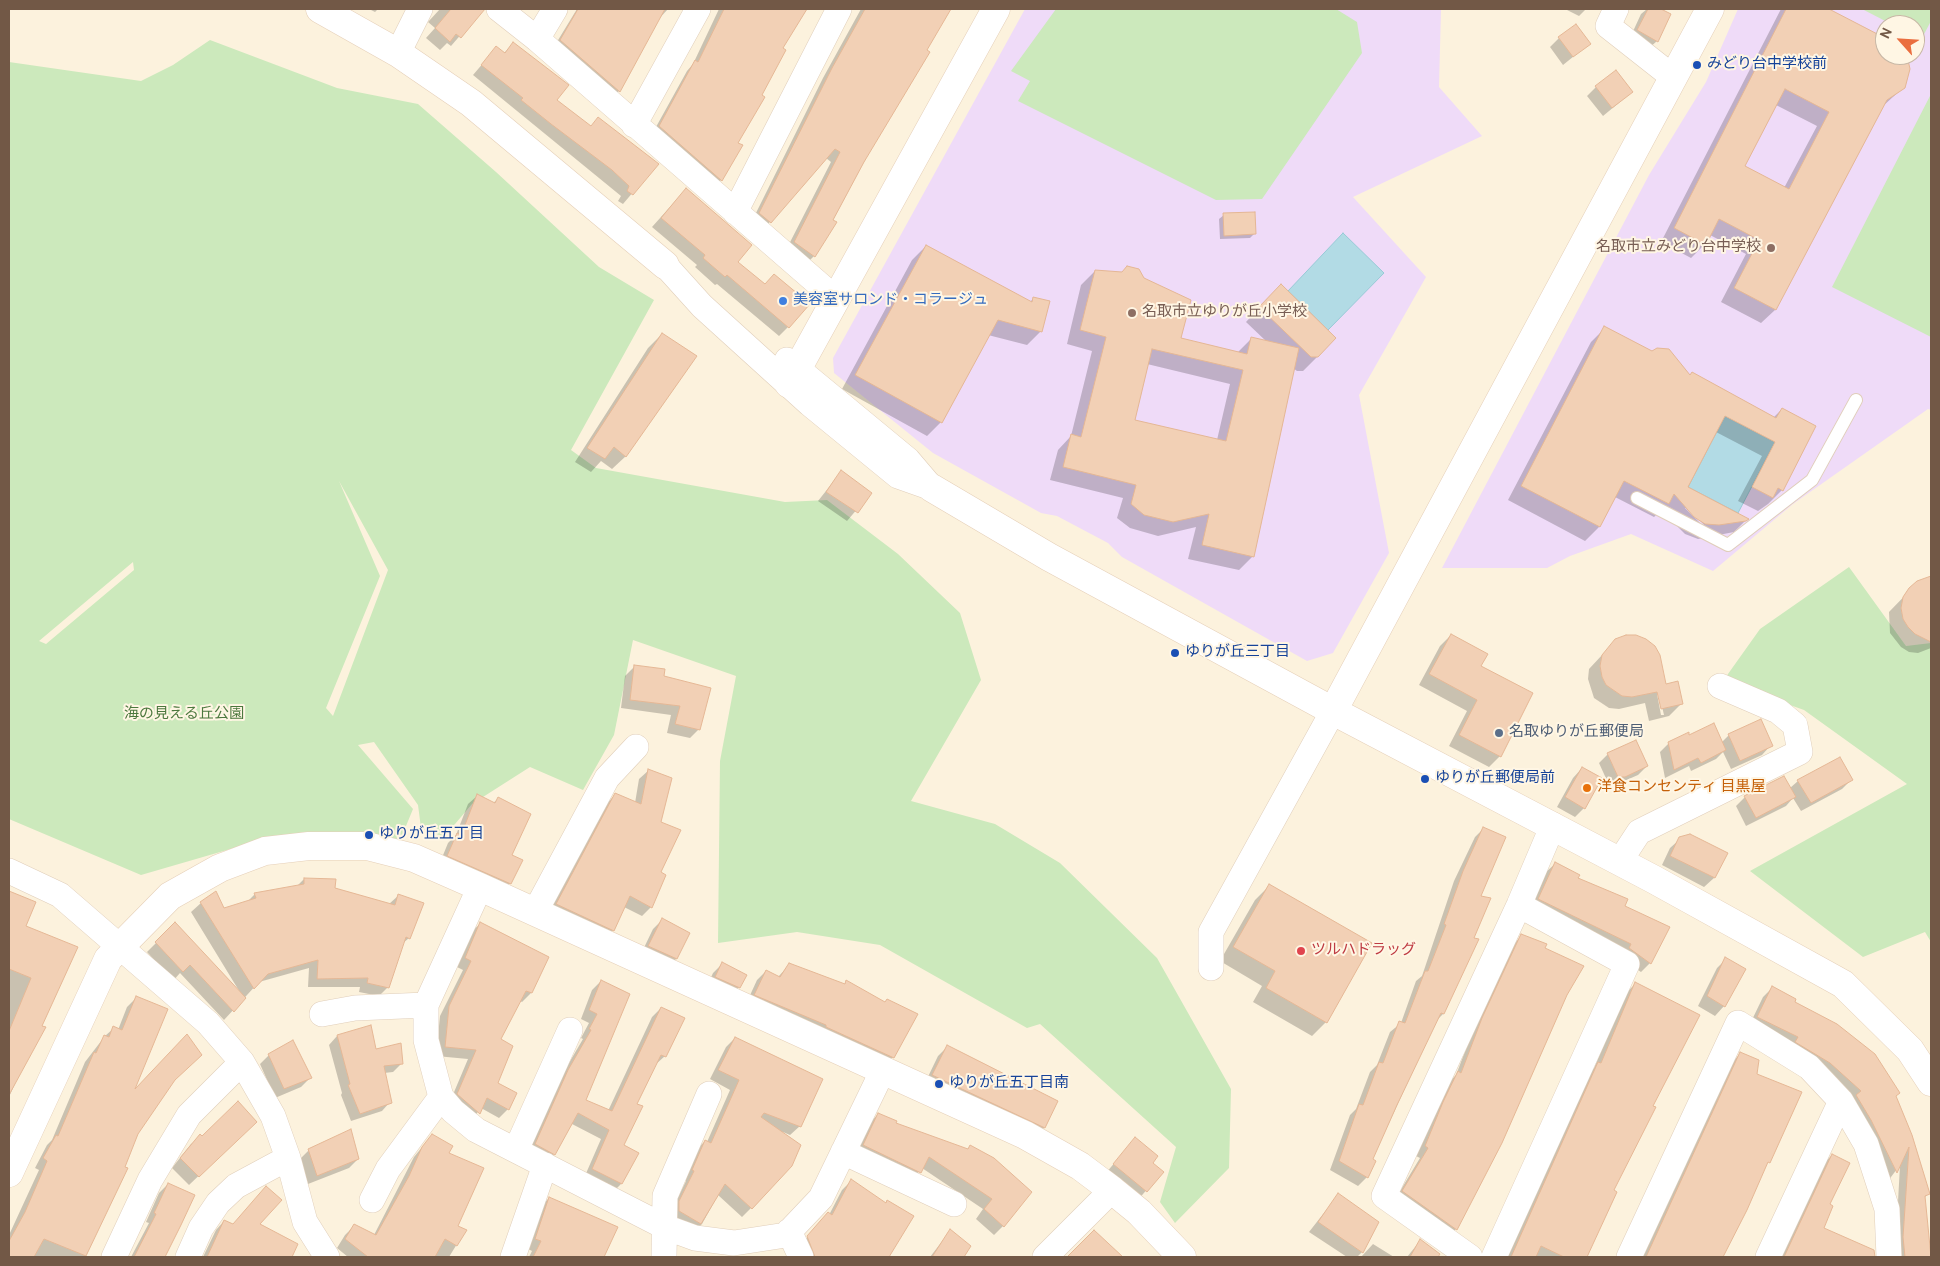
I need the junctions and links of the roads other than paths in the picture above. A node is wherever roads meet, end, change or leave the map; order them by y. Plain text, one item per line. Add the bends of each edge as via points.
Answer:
1 (320, 9) edge
2 (420, 9) edge
3 (499, 9) edge
4 (555, 9) edge
5 (698, 9) edge
6 (839, 9) edge
7 (996, 9) edge
8 (1616, 9) edge
9 (1710, 9) edge
10 (537, 39) junction
11 (398, 53) junction
12 (1674, 78) junction
13 (634, 125) junction
14 (736, 212) junction
15 (665, 265) joint
16 (836, 299) junction
17 (793, 377) junction
18 (1856, 400) dead end
19 (932, 488) joint
20 (1637, 498) dead end
21 (1720, 686) dead end
22 (1333, 711) junction
23 (636, 747) dead end
24 (1553, 826) junction
25 (1620, 861) junction
26 (9, 871) edge
27 (480, 887) junction
28 (1519, 905) junction
29 (535, 912) junction
30 (119, 948) junction
31 (1211, 968) dead end
32 (426, 1005) junction
33 (322, 1014) dead end
34 (570, 1030) dead end
35 (242, 1062) junction
36 (883, 1070) junction
37 (1931, 1082) edge
38 (709, 1094) dead end
39 (441, 1097) junction
40 (1840, 1101) junction
41 (516, 1150) junction
42 (843, 1152) junction
43 (288, 1158) junction
44 (544, 1165) junction
45 (9, 1173) edge
46 (1112, 1190) junction
47 (372, 1200) dead end
48 (954, 1204) dead end
49 (666, 1227) junction
50 (789, 1231) junction
51 (1055, 1254) edge
52 (114, 1257) edge
53 (188, 1257) edge
54 (327, 1257) edge
55 (513, 1257) edge
56 (664, 1257) edge
57 (801, 1257) edge
58 (1182, 1257) edge
59 (1470, 1257) edge
60 (1494, 1257) edge
61 (1629, 1257) edge
62 (1768, 1257) edge
63 (1889, 1257) edge

1 - 11 street
2 - 11 street
3 - 10 street
4 - 10 street
5 - 13 street
6 - 14 street
7 - 16 street
8 - 12 street via 1608,26
9 - 12 street
10 - 13 street
11 - 15 street via 471,102
12 - 22 street
13 - 14 street
14 - 16 street
15 - 17 street via 702,306
16 - 17 street
17 - 19 street via 908,460
18 - 20 lane via 1812,480 1728,545
19 - 22 street via 1049,556
21 - 25 street via 1778,711 1795,725 1800,752 1638,832
22 - 24 street
22 - 31 street via 1211,932
23 - 29 street via 607,778
24 - 25 street
24 - 28 street
25 - 37 street via 1843,984 1910,1050
26 - 30 street via 60,895
27 - 29 street
27 - 30 street via 414,858 367,846 309,846 265,851 220,868 170,896
27 - 32 street
28 - 59 street via 1384,1196
28 - 60 street via 1627,964
29 - 36 street
30 - 35 street via 208,1023
30 - 45 street via 108,959
32 - 33 street via 355,1008
32 - 39 street via 426,1040
34 - 41 street
35 - 43 street via 273,1116
35 - 52 street via 189,1115 150,1180
36 - 42 street
36 - 46 street via 1025,1135 1080,1166
38 - 49 street via 665,1196
39 - 41 street via 452,1111 476,1130
39 - 47 street via 388,1169
40 - 61 street via 1809,1067 1738,1023
40 - 62 street
40 - 63 street via 1866,1144 1887,1209
41 - 44 street
42 - 48 street
42 - 50 street via 821,1198
43 - 53 street via 236,1186 218,1203 201,1228
43 - 54 street via 305,1222
44 - 49 street
44 - 55 street
46 - 51 street
46 - 58 street via 1139,1212
49 - 50 street via 695,1238 734,1243 786,1235
49 - 56 street
50 - 57 street

